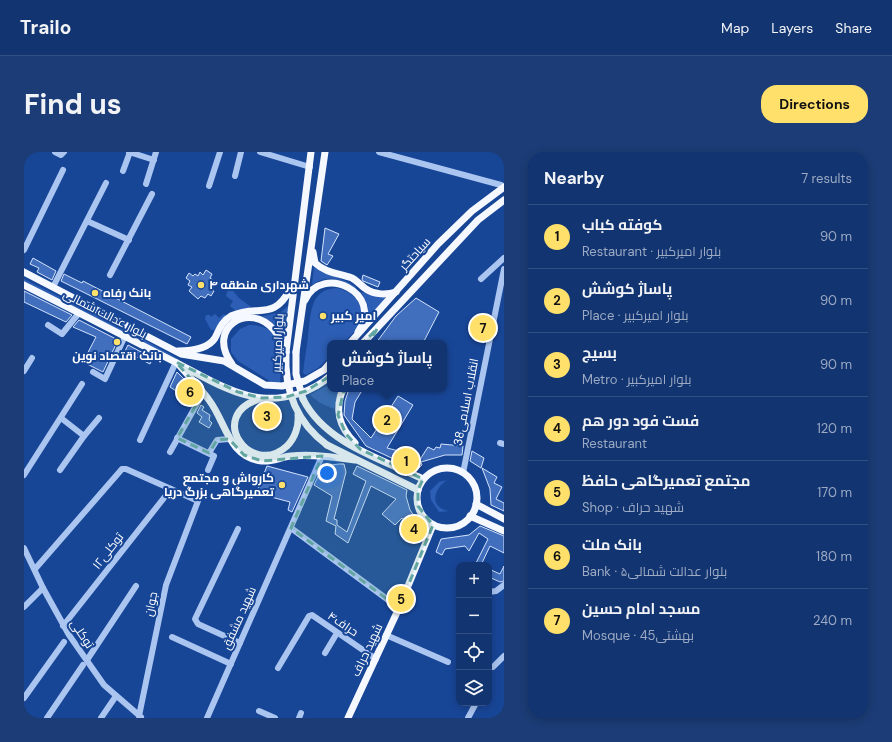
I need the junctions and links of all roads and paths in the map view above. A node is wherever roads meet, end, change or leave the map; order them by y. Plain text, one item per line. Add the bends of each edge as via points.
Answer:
1 (55, 152) edge
2 (129, 152) edge
3 (156, 152) edge
4 (220, 152) edge
5 (241, 152) edge
6 (260, 152) edge
7 (312, 152) edge
8 (325, 152) edge
9 (379, 152) edge
10 (64, 153) edge
11 (392, 154) edge
12 (154, 160) junction
13 (310, 167) junction
14 (63, 170) dead end
15 (123, 171) dead end
16 (234, 176) dead end
17 (106, 183) dead end
18 (146, 184) dead end
19 (209, 186) dead end
20 (503, 186) edge
21 (152, 194) dead end
22 (504, 200) edge
23 (87, 221) junction
24 (128, 240) junction
25 (312, 242) junction
26 (24, 250) edge
27 (504, 258) edge
28 (504, 269) edge
29 (24, 272) edge
30 (110, 275) dead end
31 (481, 279) dead end
32 (503, 280) edge
33 (294, 284) junction
34 (24, 285) edge
35 (53, 287) junction
36 (397, 292) junction
37 (302, 307) junction
38 (79, 313) junction
39 (48, 325) dead end
40 (377, 329) junction
41 (125, 336) junction
42 (352, 340) edge
43 (353, 340) edge
44 (366, 340) edge
45 (371, 340) edge
46 (173, 350) junction
47 (286, 352) junction
48 (32, 358) dead end
49 (176, 362) junction
50 (233, 366) junction
51 (327, 366) edge
52 (24, 372) edge
53 (94, 372) dead end
54 (327, 378) edge
55 (82, 384) dead end
56 (342, 392) edge
57 (203, 393) junction
58 (262, 398) junction
59 (298, 415) junction
60 (60, 418) junction
61 (99, 418) dead end
62 (84, 436) junction
63 (177, 438) junction
64 (229, 439) junction
65 (140, 440) dead end
66 (360, 449) junction
67 (170, 452) dead end
68 (209, 453) junction
69 (322, 456) junction
70 (355, 460) junction
71 (60, 470) dead end
72 (208, 470) dead end
73 (463, 473) junction
74 (24, 475) edge
75 (423, 479) junction
76 (171, 489) junction
77 (418, 490) junction
78 (476, 504) junction
79 (470, 516) junction
80 (504, 519) edge
81 (433, 524) junction
82 (238, 528) dead end
83 (291, 528) junction
84 (504, 532) edge
85 (24, 548) edge
86 (35, 569) junction
87 (504, 585) edge
88 (136, 586) dead end
89 (43, 588) junction
90 (492, 592) edge
91 (24, 607) edge
92 (399, 608) junction
93 (63, 626) junction
94 (337, 633) junction
95 (386, 635) junction
96 (172, 637) dead end
97 (64, 642) dead end
98 (240, 643) junction
99 (325, 653) dead end
100 (504, 656) edge
101 (376, 659) junction
102 (448, 662) dead end
103 (85, 663) junction
104 (231, 664) junction
105 (493, 667) dead end
106 (278, 668) dead end
107 (116, 696) junction
108 (24, 698) edge
109 (474, 706) edge
110 (259, 711) dead end
111 (140, 717) edge
112 (47, 718) edge
113 (101, 718) edge
114 (207, 718) edge
115 (275, 718) edge
116 (348, 718) edge
117 (468, 718) edge

1 - 10 street via 61,155
2 - 12 street
2 - 15 street
3 - 12 street
4 - 19 street
5 - 16 street
6 - 13 street
7 - 13 main road, بلوار امیرکبیر
8 - 25 main road, بلوار امیرکبیر
9 - 11 street
11 - 20 street via 398,158
12 - 18 street
13 - 33 main road, بلوار امیرکبیر
14 - 26 street
17 - 23 street
20 - 36 main road, سیاحتگر via 438,244
21 - 24 street
22 - 40 main road, سیاحتگر via 478,220
23 - 24 street
23 - 35 street
24 - 30 street
25 - 36 main road via 315,263 324,270 357,281 375,293
25 - 37 main road, بلوار امیرکبیر
27 - 31 street
28 - 32 street, 38انقلاب اسلامی
29 - 35 main road, بلوار عدالت شمالی
32 - 73 street, 38انقلاب اسلامی
33 - 46 main road via 286,298 272,310 238,313 222,324 209,343 189,350
33 - 47 main road, بلوار امیرکبیر
34 - 38 main road, بلوار عدالت شمالی
35 - 46 main road, بلوار عدالت شمالی
36 - 43 main road, سیاحتگر
37 - 42 main road via 309,293 316,287 334,283 352,289 362,302 365,316 362,326
37 - 66 main road, بلوار امیرکبیر, bridge via 296,374 303,399 317,421 336,436
38 - 39 street via 62,334
38 - 41 main road, بلوار عدالت شمالی
40 - 44 main road
40 - 45 main road
41 - 49 main road, بلوار عدالت شمالی
41 - 53 street via 105,379
46 - 50 main road, بلوار عدالت شمالی via 192,357 214,358
47 - 50 main road via 269,325 254,318 245,318 231,324 223,338 224,354
47 - 59 main road, بلوار امیرکبیر, bridge via 288,387
48 - 52 street
49 - 57 main road
49 - 58 main road, بلوار عدالت شمالی via 238,392
49 - 65 street
50 - 51 main road, بلوار عدالت شمالی via 274,387 305,381
54 - 58 main road via 297,394
55 - 60 street
56 - 66 main road via 338,415 346,434
57 - 63 street
57 - 64 main road via 219,416
58 - 59 main road via 241,408 234,425 239,442 253,453 269,455 282,449 296,433
59 - 70 main road, بلوار امیرکبیر, bridge via 318,438
60 - 62 street
60 - 74 street
61 - 62 street
62 - 71 street
63 - 67 street
63 - 68 street
64 - 68 street via 217,440
64 - 69 main road via 244,455 262,461 291,456
66 - 75 main road
68 - 72 street via 214,456
69 - 70 main road
69 - 83 street, شهید مشفق
70 - 77 main road, بلوار امیرکبیر
73 - 75 main road via 447,468 434,471
73 - 78 main road via 474,486
75 - 77 main road
76 - 86 street via 122,469
76 - 93 street, توکلی۱۲
76 - 111 street, جوان via 198,501 166,585
77 - 81 main road via 418,506 427,520
78 - 79 main road
78 - 80 main road
79 - 81 main road via 463,523 453,527
79 - 84 main road
81 - 92 main road, شهید حراف
82 - 98 street via 195,619 198,624
83 - 92 street
83 - 98 street, شهید مشفق
85 - 86 street, توکلی
86 - 89 street, توکلی
87 - 90 street
88 - 103 street
89 - 91 street
89 - 93 street, توکلی
92 - 95 main road, شهید حراف
93 - 103 street, توکلی
94 - 99 street
94 - 101 street, حراف۴
94 - 106 street, حراف۴ via 312,615 309,616
95 - 101 main road, شهید حراف
95 - 102 street
96 - 104 street
97 - 108 street
98 - 104 street, شهید مشفق
100 - 105 street
101 - 116 main road, شهید حراف
103 - 107 street, توکلی
103 - 112 street
104 - 114 street, شهید مشفق
107 - 111 street, توکلی
107 - 113 street
109 - 117 street
110 - 115 street

